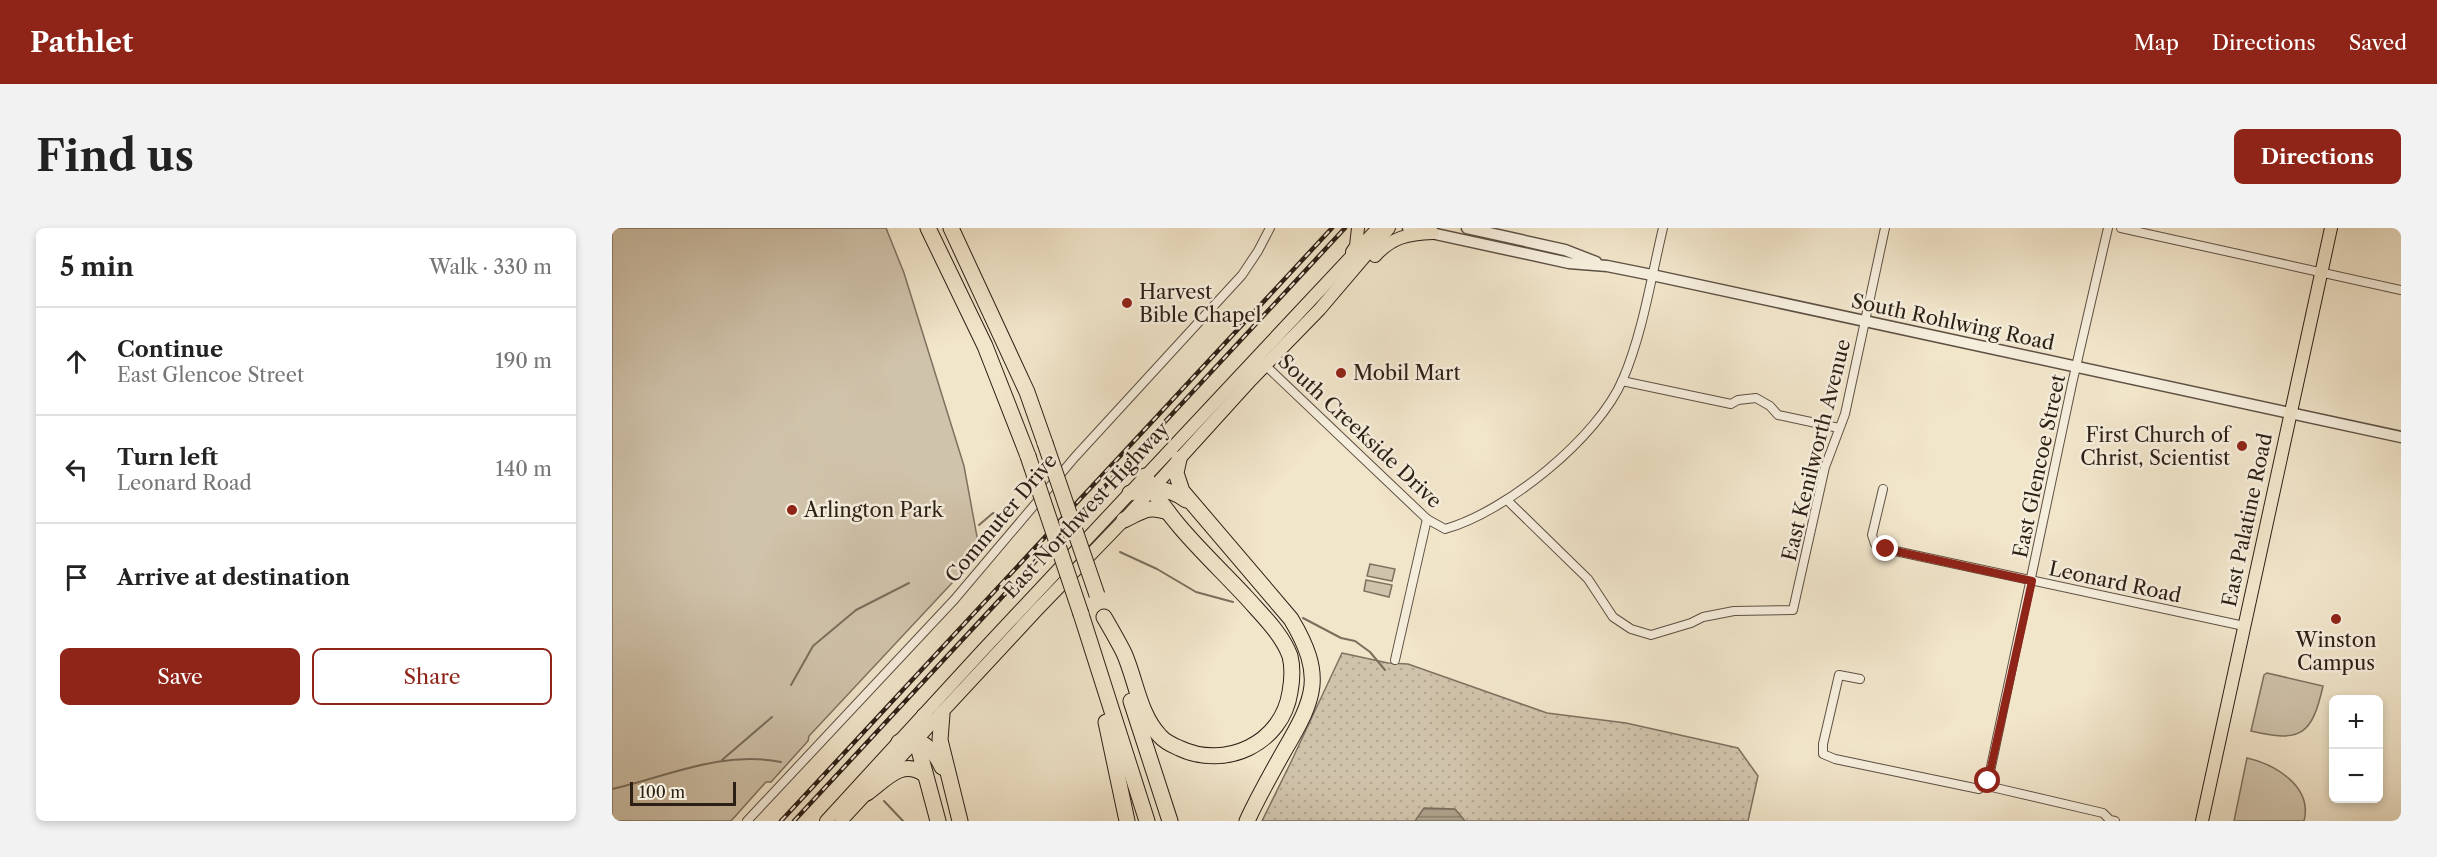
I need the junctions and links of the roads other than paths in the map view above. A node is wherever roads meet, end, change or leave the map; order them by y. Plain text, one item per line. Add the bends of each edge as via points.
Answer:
1 (928, 228) edge
2 (951, 228) edge
3 (1270, 228) edge
4 (1358, 228) edge
5 (1378, 228) edge
6 (1389, 228) edge
7 (1408, 228) edge
8 (1467, 228) edge
9 (1663, 228) edge
10 (1885, 228) edge
11 (2109, 228) edge
12 (2121, 228) edge
13 (2331, 228) edge
14 (1433, 233) junction
15 (1344, 265) junction
16 (1607, 266) junction
17 (2321, 274) junction
18 (1652, 275) junction
19 (2401, 290) edge
20 (1320, 309) junction
21 (1865, 321) junction
22 (1261, 361) junction
23 (2076, 367) junction
24 (1623, 381) junction
25 (2291, 414) junction
26 (1839, 428) junction
27 (2401, 437) edge
28 (1179, 459) junction
29 (1148, 482) junction
30 (1883, 489) dead end
31 (1130, 493) joint
32 (1507, 500) junction
33 (1191, 503) junction
34 (1168, 512) junction
35 (1427, 519) junction
36 (1125, 520) junction
37 (2032, 581) junction
38 (1104, 617) junction
39 (2244, 627) junction
40 (1089, 640) junction
41 (1395, 660) dead end
42 (1860, 679) dead end
43 (942, 714) junction
44 (924, 716) junction
45 (916, 739) junction
46 (899, 742) junction
47 (924, 774) junction
48 (1986, 783) junction
49 (867, 793) junction
50 (953, 795) junction
51 (747, 821) edge
52 (826, 821) edge
53 (841, 821) edge
54 (938, 821) edge
55 (960, 821) edge
56 (1127, 821) edge
57 (1147, 821) edge
58 (1170, 821) edge
59 (1246, 821) edge
60 (2115, 821) edge
61 (2202, 821) edge

1 - 40 highway, bridge via 985,346 1028,456
2 - 38 highway, bridge via 1027,392
3 - 51 street, Commuter Drive via 1242,275 1075,457 954,600
4 - 15 main road via 1356,246
5 - 15 main road, East Northwest Highway
6 - 20 main road, East Northwest Highway
7 - 14 street, South Rohlwing Road
8 - 16 street, South Rohlwing Road via 1565,250
9 - 18 street
10 - 21 street, East Kenilworth Avenue
11 - 23 street, East Glencoe Street
12 - 17 street
13 - 17 main road, East Palatine Road
14 - 16 street, South Rohlwing Road via 1569,263
14 - 20 main road via 1412,234 1389,243 1331,303
15 - 22 main road, East Northwest Highway
16 - 18 street, South Rohlwing Road
17 - 19 street
17 - 25 main road, East Palatine Road
18 - 21 street, South Rohlwing Road
18 - 24 street
20 - 22 main road, East Northwest Highway
21 - 23 street, South Rohlwing Road
21 - 26 street, East Kenilworth Avenue
22 - 28 main road, East Northwest Highway
22 - 29 main road, East Northwest Highway
22 - 35 street, South Creekside Drive
23 - 25 street, South Rohlwing Road
23 - 37 street, East Glencoe Street
24 - 26 street via 1731,404 1756,398 1778,415
24 - 32 street via 1605,409 1563,456
25 - 27 street, South Rohlwing Road
25 - 39 main road, East Palatine Road
26 - 32 street, East Kenilworth Avenue via 1825,467 1793,610 1734,611 1651,635 1631,629 1613,616 1588,579
28 - 29 main road, East Northwest Highway
28 - 33 highway via 1176,480
29 - 31 highway
29 - 33 highway
29 - 34 highway
29 - 36 main road, East Northwest Highway
30 - 37 street, Leonard Road via 1872,535 1875,544
31 - 44 main road, East Northwest Highway
32 - 35 street, South Creekside Drive via 1445,529
33 - 59 highway via 1291,619 1311,665 1312,684 1305,714
34 - 36 highway via 1155,507 1144,509
34 - 38 highway via 1260,613 1286,648 1291,686 1280,722 1253,746 1227,756 1197,756 1169,743 1160,736 1144,709 1124,654
35 - 41 street
36 - 43 main road, East Northwest Highway
37 - 39 street, Leonard Road
37 - 48 street, East Glencoe Street
38 - 58 highway
39 - 61 main road, East Palatine Road
40 - 56 highway
40 - 57 highway
42 - 48 street via 1839,675 1824,754 1979,789
43 - 45 main road, East Northwest Highway
43 - 50 highway via 940,740
44 - 45 highway
44 - 46 main road, East Northwest Highway
45 - 46 highway
45 - 47 highway
45 - 49 main road, East Northwest Highway
45 - 50 highway via 938,757
46 - 52 main road, East Northwest Highway
47 - 49 highway via 904,767
47 - 54 highway
48 - 60 street via 2103,813
49 - 53 main road, East Northwest Highway
50 - 55 highway

